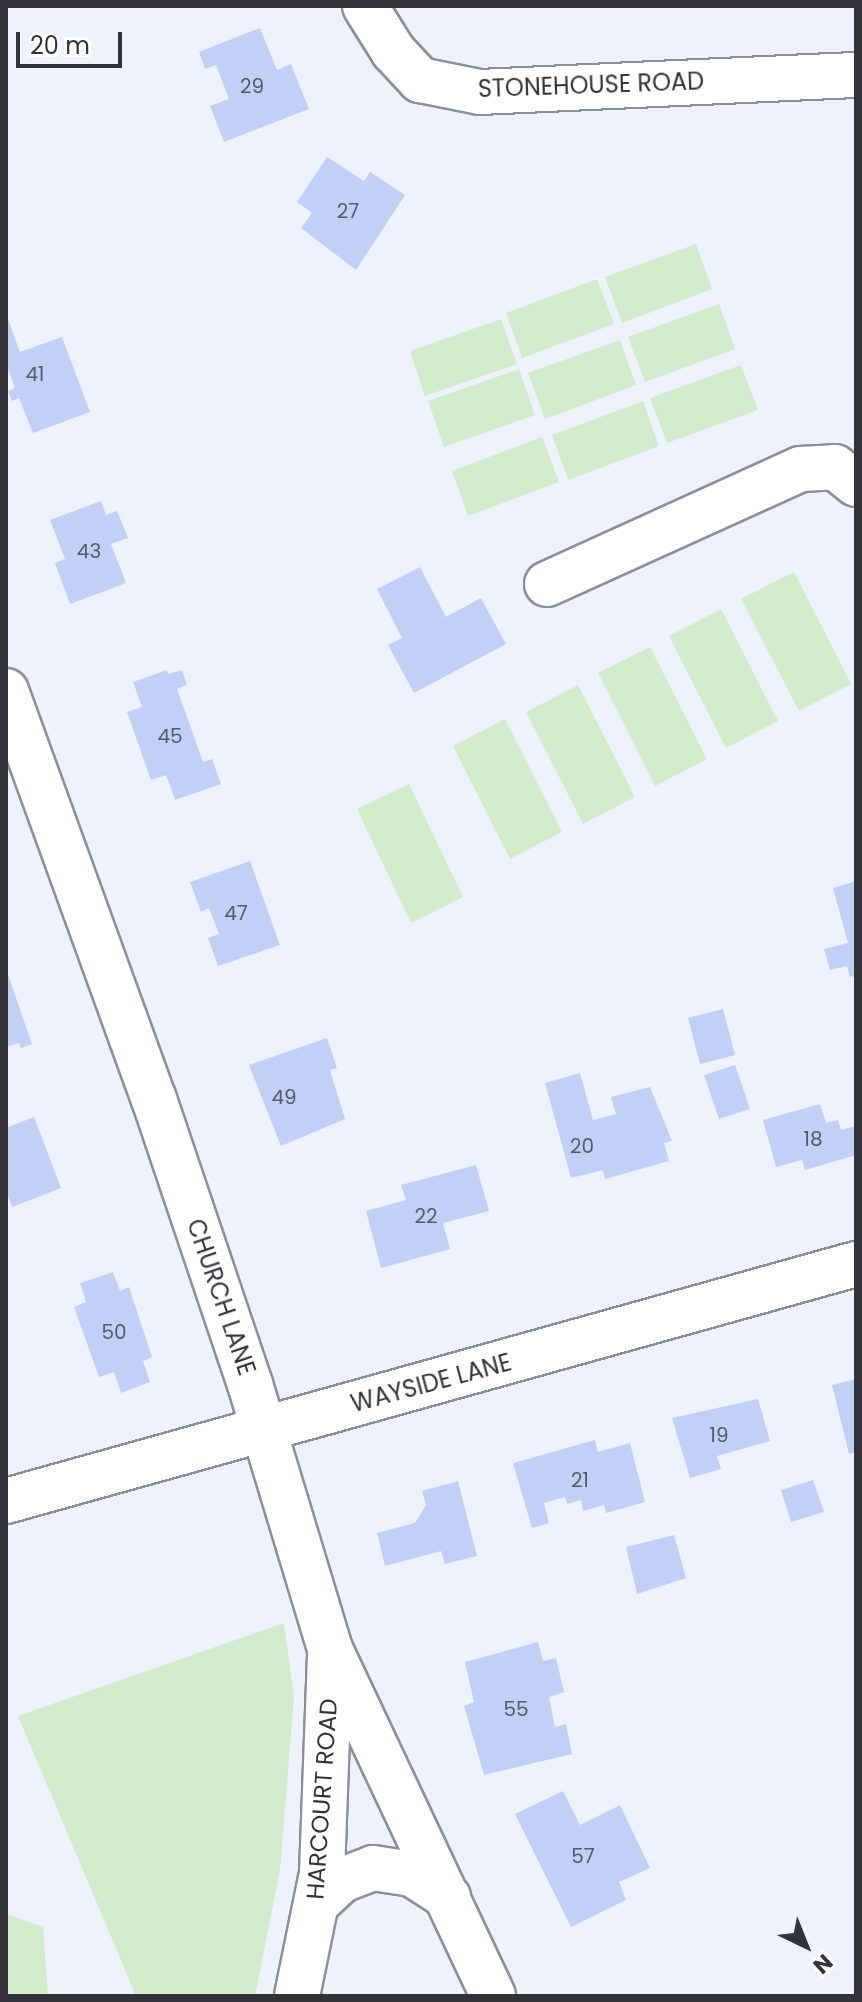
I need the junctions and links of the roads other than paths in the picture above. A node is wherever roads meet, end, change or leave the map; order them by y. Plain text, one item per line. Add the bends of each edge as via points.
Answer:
1 (365, 6) edge
2 (856, 75) edge
3 (856, 484) edge
4 (547, 584) dead end
5 (6, 691) edge
6 (856, 1264) edge
7 (261, 1432) junction
8 (6, 1501) edge
9 (330, 1649) junction
10 (448, 1897) junction
11 (316, 1904) junction
12 (297, 1996) edge
13 (493, 1996) edge

1 - 2 street, STONEHOUSE ROAD via 393,51 420,80 480,92
3 - 4 street via 835,467 800,469
5 - 7 street, CHURCH LANE via 154,1099 250,1384
6 - 7 street, WAYSIDE LANE
7 - 8 street, WAYSIDE LANE
7 - 9 street, CHURCH LANE
9 - 10 street, CHURCH LANE
9 - 11 street, HARCOURT ROAD via 326,1817
10 - 11 street via 412,1874 373,1868 342,1880
10 - 13 street, CHURCH LANE
11 - 12 street, HARCOURT ROAD

